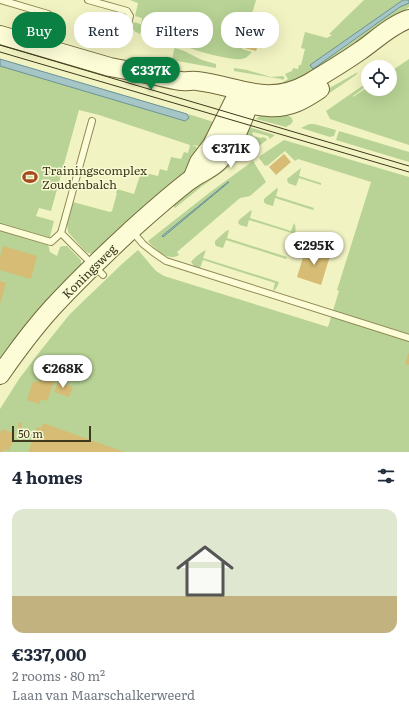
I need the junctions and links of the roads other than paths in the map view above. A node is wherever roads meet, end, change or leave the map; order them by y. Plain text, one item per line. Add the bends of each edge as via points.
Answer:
1 (1, 0) edge
2 (88, 0) edge
3 (41, 12) edge
4 (127, 12) edge
5 (409, 19) edge
6 (409, 29) edge
7 (0, 35) edge
8 (12, 38) edge
9 (45, 48) edge
10 (308, 90) junction
11 (242, 99) junction
12 (92, 121) dead end
13 (0, 227) edge
14 (131, 230) junction
15 (61, 232) junction
16 (98, 270) junction
17 (409, 338) edge
18 (0, 375) edge

1 - 3 lane
2 - 4 lane
5 - 10 main road via 388,30
6 - 10 main road
7 - 8 main road
9 - 11 main road via 110,67 183,81 194,90
10 - 11 main road via 288,106 268,107
11 - 14 main road, Koningsweg via 244,117 223,156 209,170 192,179
12 - 15 lane
13 - 15 lane via 51,242
14 - 16 main road, Koningsweg
14 - 17 lane via 143,244 166,261
15 - 16 lane
16 - 18 main road, Koningsweg via 51,309

